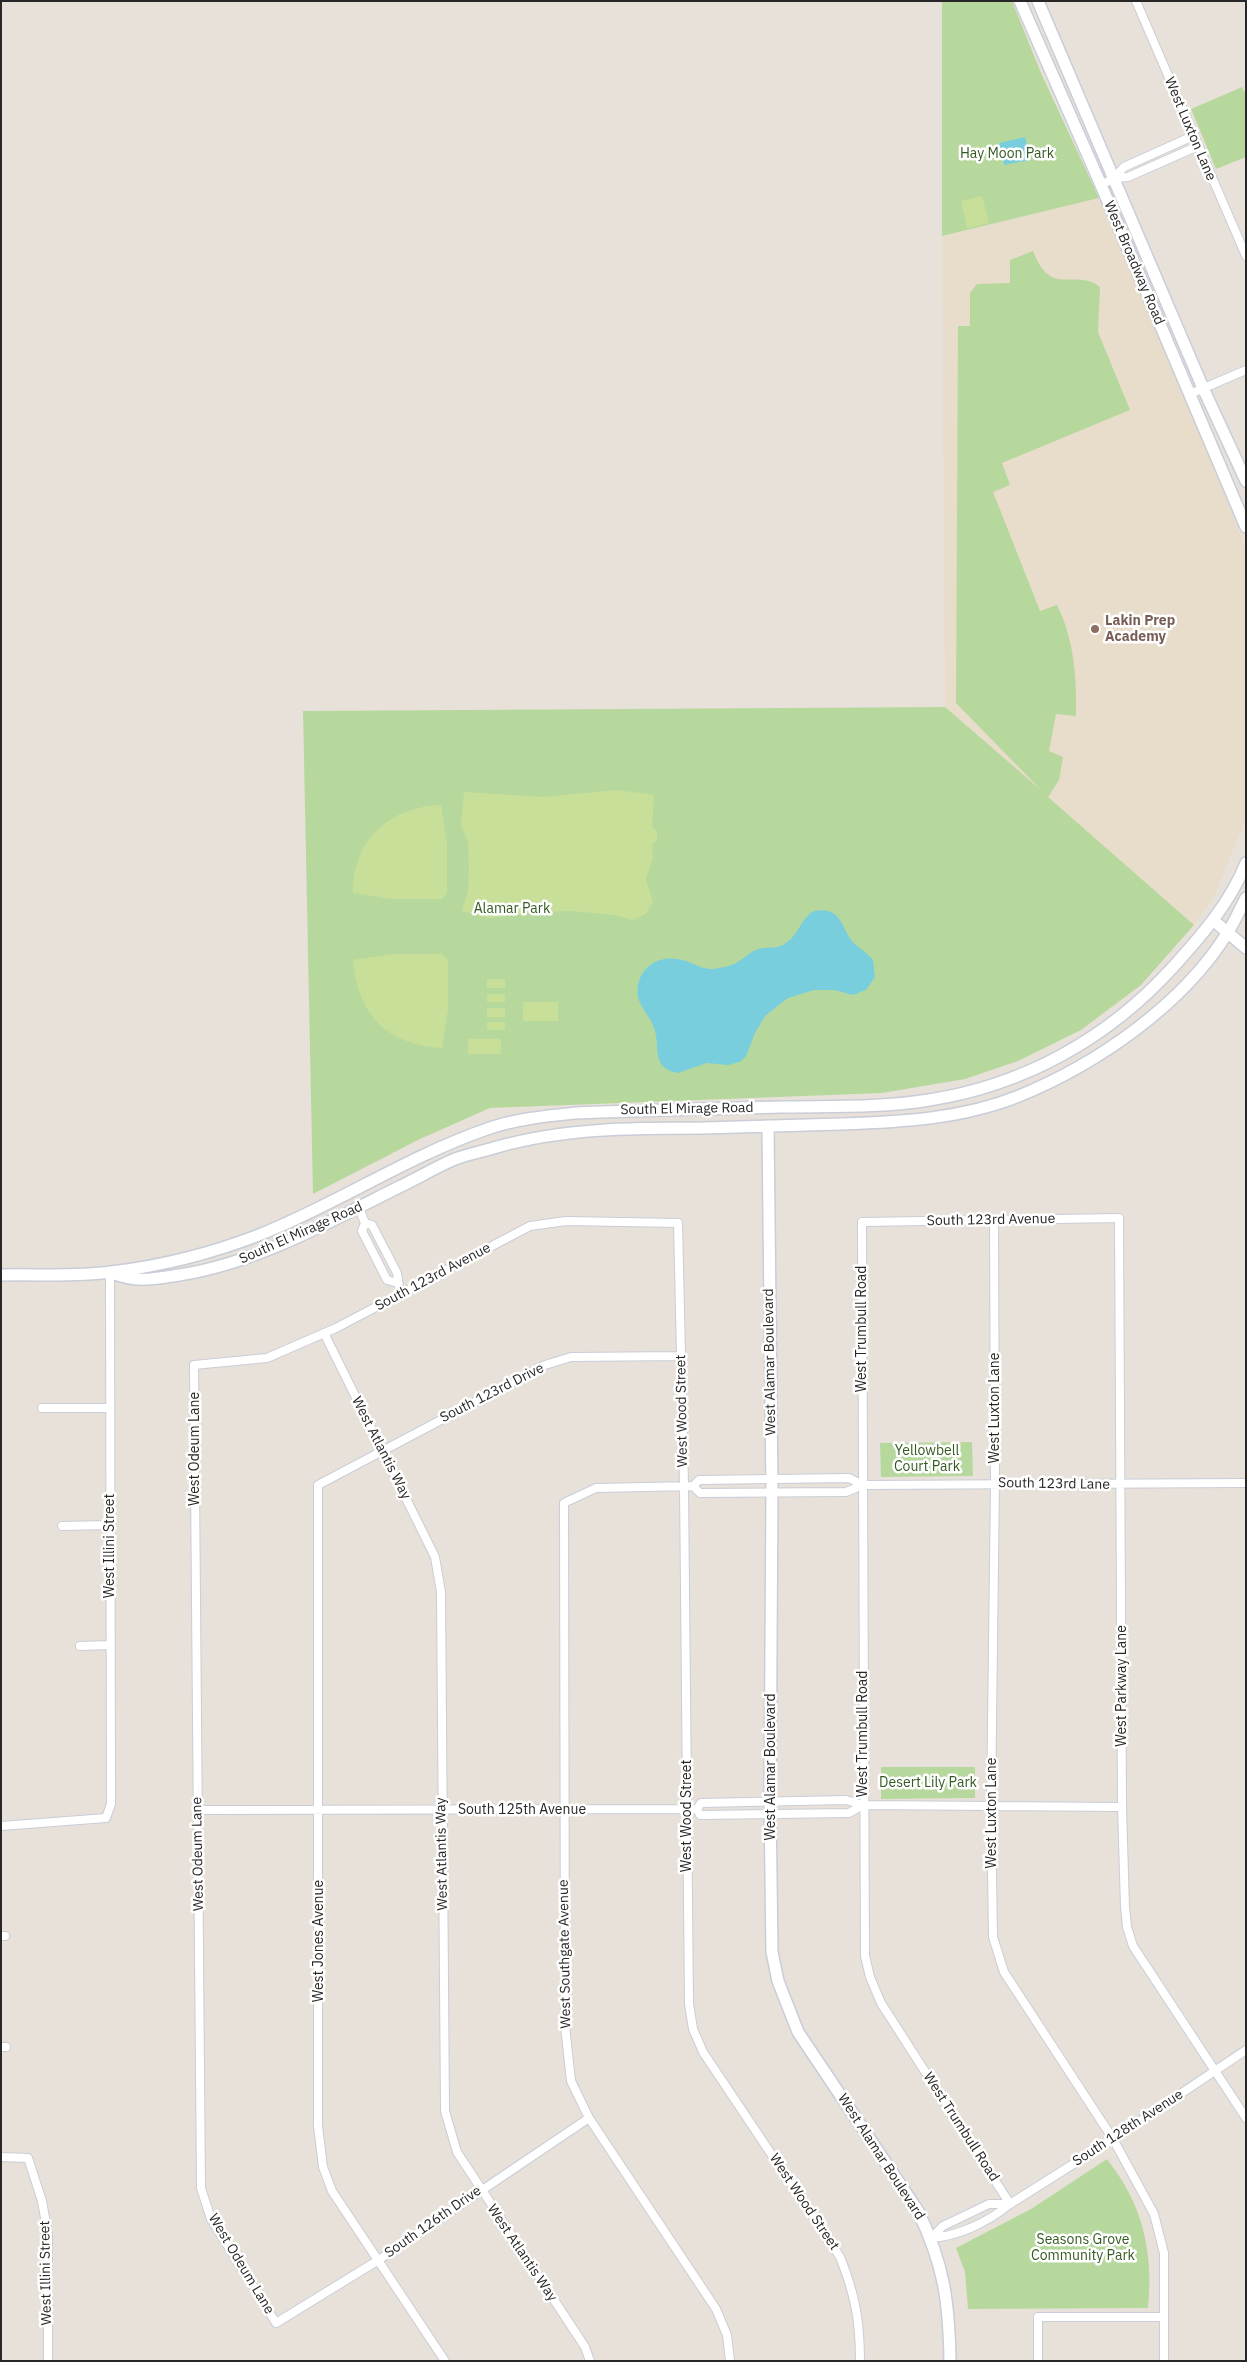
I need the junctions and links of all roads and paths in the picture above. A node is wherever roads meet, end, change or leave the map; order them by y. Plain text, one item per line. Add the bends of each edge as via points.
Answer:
1 (1020, 1) edge
2 (1038, 1) edge
3 (1136, 1) edge
4 (1194, 136) junction
5 (1198, 146) junction
6 (1114, 178) junction
7 (1101, 185) junction
8 (1246, 256) edge
9 (1246, 370) edge
10 (1203, 388) junction
11 (1190, 394) junction
12 (1246, 481) edge
13 (1246, 527) edge
14 (1246, 863) edge
15 (1246, 898) edge
16 (1213, 920) junction
17 (1228, 932) junction
18 (1246, 948) edge
19 (768, 1126) junction
20 (359, 1208) junction
21 (1119, 1218) joint
22 (994, 1220) junction
23 (862, 1222) joint
24 (365, 1223) junction
25 (678, 1223) joint
26 (110, 1272) junction
27 (1, 1275) edge
28 (398, 1283) junction
29 (402, 1293) junction
30 (324, 1333) junction
31 (681, 1356) junction
32 (194, 1365) joint
33 (42, 1408) dead end
34 (110, 1408) junction
35 (381, 1450) junction
36 (772, 1478) junction
37 (995, 1483) junction
38 (1246, 1483) edge
39 (318, 1485) joint
40 (863, 1485) junction
41 (1121, 1485) junction
42 (684, 1486) junction
43 (693, 1486) junction
44 (772, 1491) junction
45 (564, 1503) joint
46 (109, 1525) junction
47 (62, 1526) dead end
48 (110, 1645) junction
49 (80, 1646) dead end
50 (863, 1805) junction
51 (991, 1805) junction
52 (1122, 1807) junction
53 (688, 1809) junction
54 (697, 1809) junction
55 (770, 1809) junction
56 (197, 1810) junction
57 (319, 1810) junction
58 (442, 1810) junction
59 (564, 1810) junction
60 (1, 1826) edge
61 (1246, 2050) edge
62 (1215, 2070) junction
63 (589, 2118) junction
64 (1246, 2118) edge
65 (1113, 2140) junction
66 (1, 2157) edge
67 (480, 2190) junction
68 (1010, 2204) junction
69 (931, 2238) junction
70 (377, 2261) junction
71 (1164, 2316) junction
72 (276, 2323) joint
73 (48, 2361) edge
74 (445, 2361) edge
75 (590, 2361) edge
76 (730, 2361) edge
77 (860, 2361) edge
78 (950, 2361) edge
79 (1038, 2361) edge
80 (1164, 2361) edge

1 - 7 main road, West Broadway Road
2 - 6 main road, West Broadway Road
3 - 4 street, West Luxton Lane
4 - 5 street, West Luxton Lane
4 - 6 street via 1124,167
5 - 6 street via 1128,177
5 - 8 street, West Luxton Lane
6 - 7 street
6 - 10 main road, West Broadway Road
7 - 11 main road, West Broadway Road
9 - 10 street
10 - 11 street
10 - 12 main road, West Broadway Road
11 - 13 main road, West Broadway Road
14 - 16 main road
15 - 17 main road
16 - 17 main road
16 - 26 main road, South El Mirage Road via 1152,990 1099,1034 1008,1080 927,1100 840,1106 576,1112 533,1118 489,1128 448,1144 262,1234 203,1253
17 - 18 main road
17 - 19 main road, South El Mirage Road via 1205,964 1163,1008 1069,1073 1018,1097 982,1108 908,1122
19 - 20 main road, South El Mirage Road via 588,1131 524,1139 456,1159
19 - 36 main road, West Alamar Boulevard
20 - 24 street
20 - 26 main road, South El Mirage Road via 239,1262 202,1272 130,1280
21 - 22 street, South 123rd Avenue
21 - 41 street, West Parkway Lane
22 - 23 street, South 123rd Avenue
22 - 37 street, West Luxton Lane
23 - 40 street, West Trumbull Road
24 - 28 street via 372,1225 397,1273
24 - 28 street via 362,1231 387,1280
25 - 29 street, South 123rd Avenue via 566,1221 530,1226
25 - 31 street, West Wood Street
26 - 27 main road, South El Mirage Road
26 - 34 street, West Illini Street
28 - 29 street
29 - 30 street, South 123rd Avenue
30 - 32 street, South 123rd Avenue via 267,1358
30 - 35 street, West Atlantis Way
31 - 35 street, South 123rd Drive via 571,1357 545,1365
31 - 42 street, West Wood Street
32 - 56 street, West Odeum Lane
33 - 34 street
34 - 46 street, West Illini Street
35 - 39 street, South 123rd Drive
35 - 58 street, West Atlantis Way via 439,1571 442,1592
36 - 40 street, South 123rd Lane via 849,1478
36 - 43 street, South 123rd Lane via 699,1480
36 - 44 main road, West Alamar Boulevard
37 - 40 street, South 123rd Lane
37 - 41 street, South 123rd Lane
37 - 51 street, West Luxton Lane
38 - 41 street, South 123rd Lane
39 - 57 street, West Jones Avenue
40 - 44 street, South 123rd Lane via 846,1492
40 - 50 street, West Trumbull Road
41 - 52 street, West Parkway Lane
42 - 43 street, South 123rd Lane
42 - 45 street, South 123rd Lane via 596,1488
42 - 53 street, West Wood Street
43 - 44 street, South 123rd Lane via 700,1492
44 - 55 main road, West Alamar Boulevard
45 - 59 street, West Southgate Avenue
46 - 47 street
46 - 48 street, West Illini Street
48 - 49 street
48 - 60 street, West Illini Street via 112,1804 106,1818
50 - 51 street, South 125th Avenue
50 - 55 street, South 125th Avenue via 846,1800
50 - 55 street, South 125th Avenue via 849,1813
50 - 68 street, West Trumbull Road via 865,1956 875,1992
51 - 52 street, South 125th Avenue
51 - 65 street, West Luxton Lane via 993,1937 1004,1972
52 - 62 street, West Parkway Lane via 1125,1908 1133,1946
53 - 54 street, South 125th Avenue
53 - 59 street, South 125th Avenue
53 - 77 street, West Wood Street via 688,2004 693,2029 703,2052 840,2257 853,2290 860,2332
54 - 55 street, South 125th Avenue via 701,1803
54 - 55 street, South 125th Avenue via 700,1815
55 - 69 main road, West Alamar Boulevard via 772,1952 786,2007 798,2032 918,2211
56 - 57 street, South 125th Avenue
56 - 72 street, West Odeum Lane via 201,2188 211,2219
57 - 58 street, South 125th Avenue
57 - 70 street, West Jones Avenue via 318,2126 323,2167 332,2191
58 - 59 street, South 125th Avenue
58 - 67 street, West Atlantis Way via 445,2111 457,2152
59 - 63 street, West Southgate Avenue via 566,2026 571,2081
61 - 62 street, South 128th Avenue
62 - 64 street, West Parkway Lane
62 - 65 street, South 128th Avenue
63 - 67 street, South 126th Drive
63 - 76 street, West Southgate Avenue via 716,2309 727,2335
65 - 68 street, South 128th Avenue
65 - 71 street, West Luxton Lane via 1148,2200 1160,2230 1164,2253
66 - 73 street, West Illini Street via 28,2158 42,2201 48,2236
67 - 70 street, South 126th Drive
67 - 75 street, West Atlantis Way via 585,2346
68 - 69 street, South 128th Avenue via 995,2216 948,2237
68 - 69 street, South 128th Avenue via 988,2204 943,2226
69 - 78 main road, West Alamar Boulevard via 945,2282
70 - 72 street, South 126th Drive
70 - 74 street, West Jones Avenue
71 - 79 street via 1038,2317
71 - 80 street, West Luxton Lane

